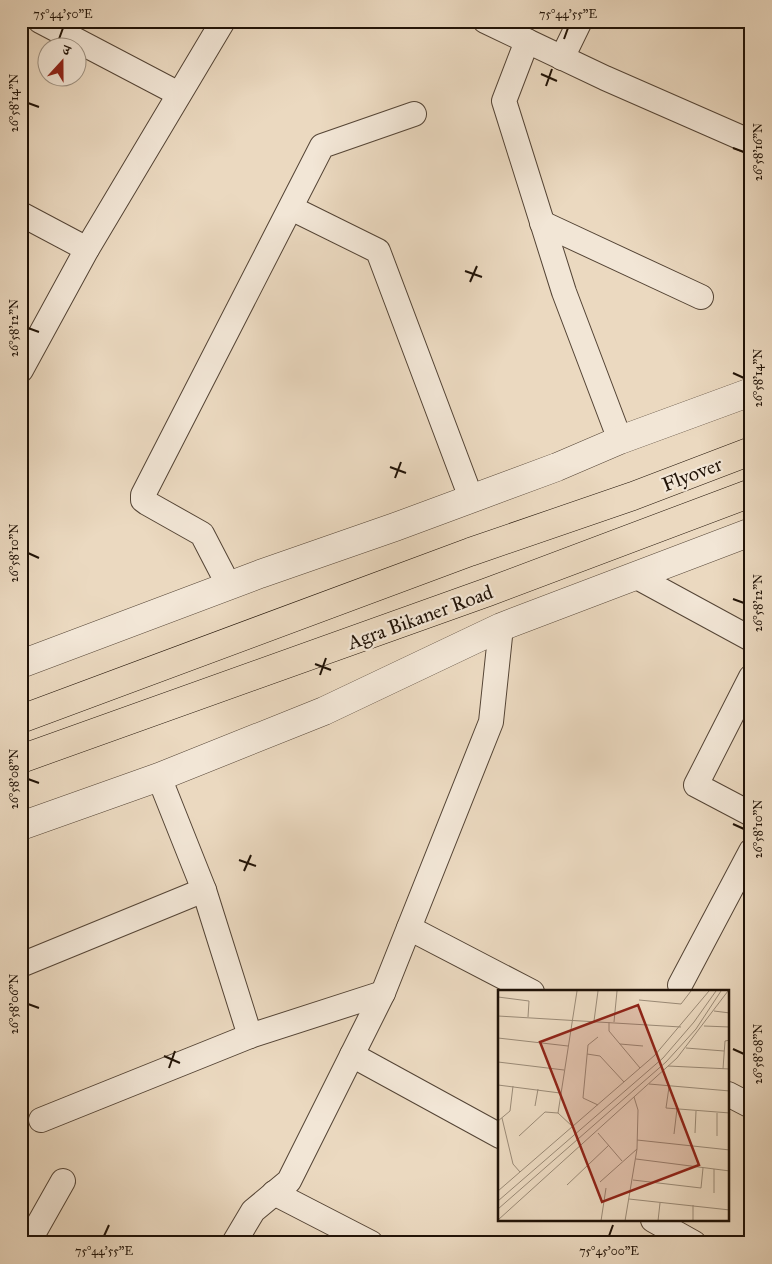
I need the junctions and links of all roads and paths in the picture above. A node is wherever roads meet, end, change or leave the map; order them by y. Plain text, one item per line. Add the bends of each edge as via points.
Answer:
1 (40, 21) edge
2 (223, 21) edge
3 (485, 21) edge
4 (580, 21) edge
5 (527, 41) junction
6 (562, 58) junction
7 (179, 94) junction
8 (414, 114) dead end
9 (751, 142) edge
10 (291, 208) junction
11 (21, 214) edge
12 (542, 223) junction
13 (87, 249) junction
14 (701, 297) dead end
15 (21, 370) edge
16 (751, 392) edge
17 (620, 440) junction
18 (751, 451) edge
19 (751, 494) edge
20 (472, 498) junction
21 (649, 532) joint
22 (751, 532) edge
23 (637, 577) junction
24 (229, 586) junction
25 (501, 627) junction
26 (751, 639) edge
27 (21, 664) edge
28 (751, 677) edge
29 (21, 719) edge
30 (21, 759) edge
31 (159, 777) junction
32 (751, 814) edge
33 (21, 826) edge
34 (751, 850) edge
35 (204, 890) junction
36 (409, 928) junction
37 (21, 965) edge
38 (680, 985) dead end
39 (528, 990) edge
40 (383, 993) junction
41 (250, 1036) junction
42 (352, 1055) junction
43 (730, 1095) edge
44 (751, 1106) edge
45 (41, 1120) dead end
46 (498, 1135) edge
47 (63, 1181) dead end
48 (274, 1193) junction
49 (657, 1222) edge
50 (28, 1243) edge
51 (234, 1243) edge
52 (371, 1243) edge
53 (694, 1243) edge

1 - 7 street
2 - 7 street
3 - 5 street
4 - 6 street
5 - 6 street
5 - 12 street via 504,102
6 - 9 street
7 - 13 street
8 - 10 street via 322,146
10 - 20 street via 378,251
10 - 24 street via 143,495 147,504 202,534
11 - 13 street
12 - 14 street
12 - 17 street via 564,292
13 - 15 street
16 - 17 street
17 - 20 street
18 - 29 highway, Flyover
19 - 21 highway, Flyover
20 - 24 street
21 - 30 highway, Agra Bikaner Road
22 - 23 street
23 - 25 street
23 - 26 street
24 - 27 street
25 - 31 street via 324,711
25 - 36 street via 491,722
28 - 32 street via 696,785
31 - 33 street
31 - 35 street
34 - 38 street
35 - 37 street
35 - 41 street
36 - 39 street
36 - 40 street
40 - 41 street
40 - 42 street
41 - 45 street
42 - 46 street
42 - 48 street via 289,1181
43 - 44 street
47 - 50 street
48 - 51 street via 253,1211
48 - 52 street
49 - 53 street

